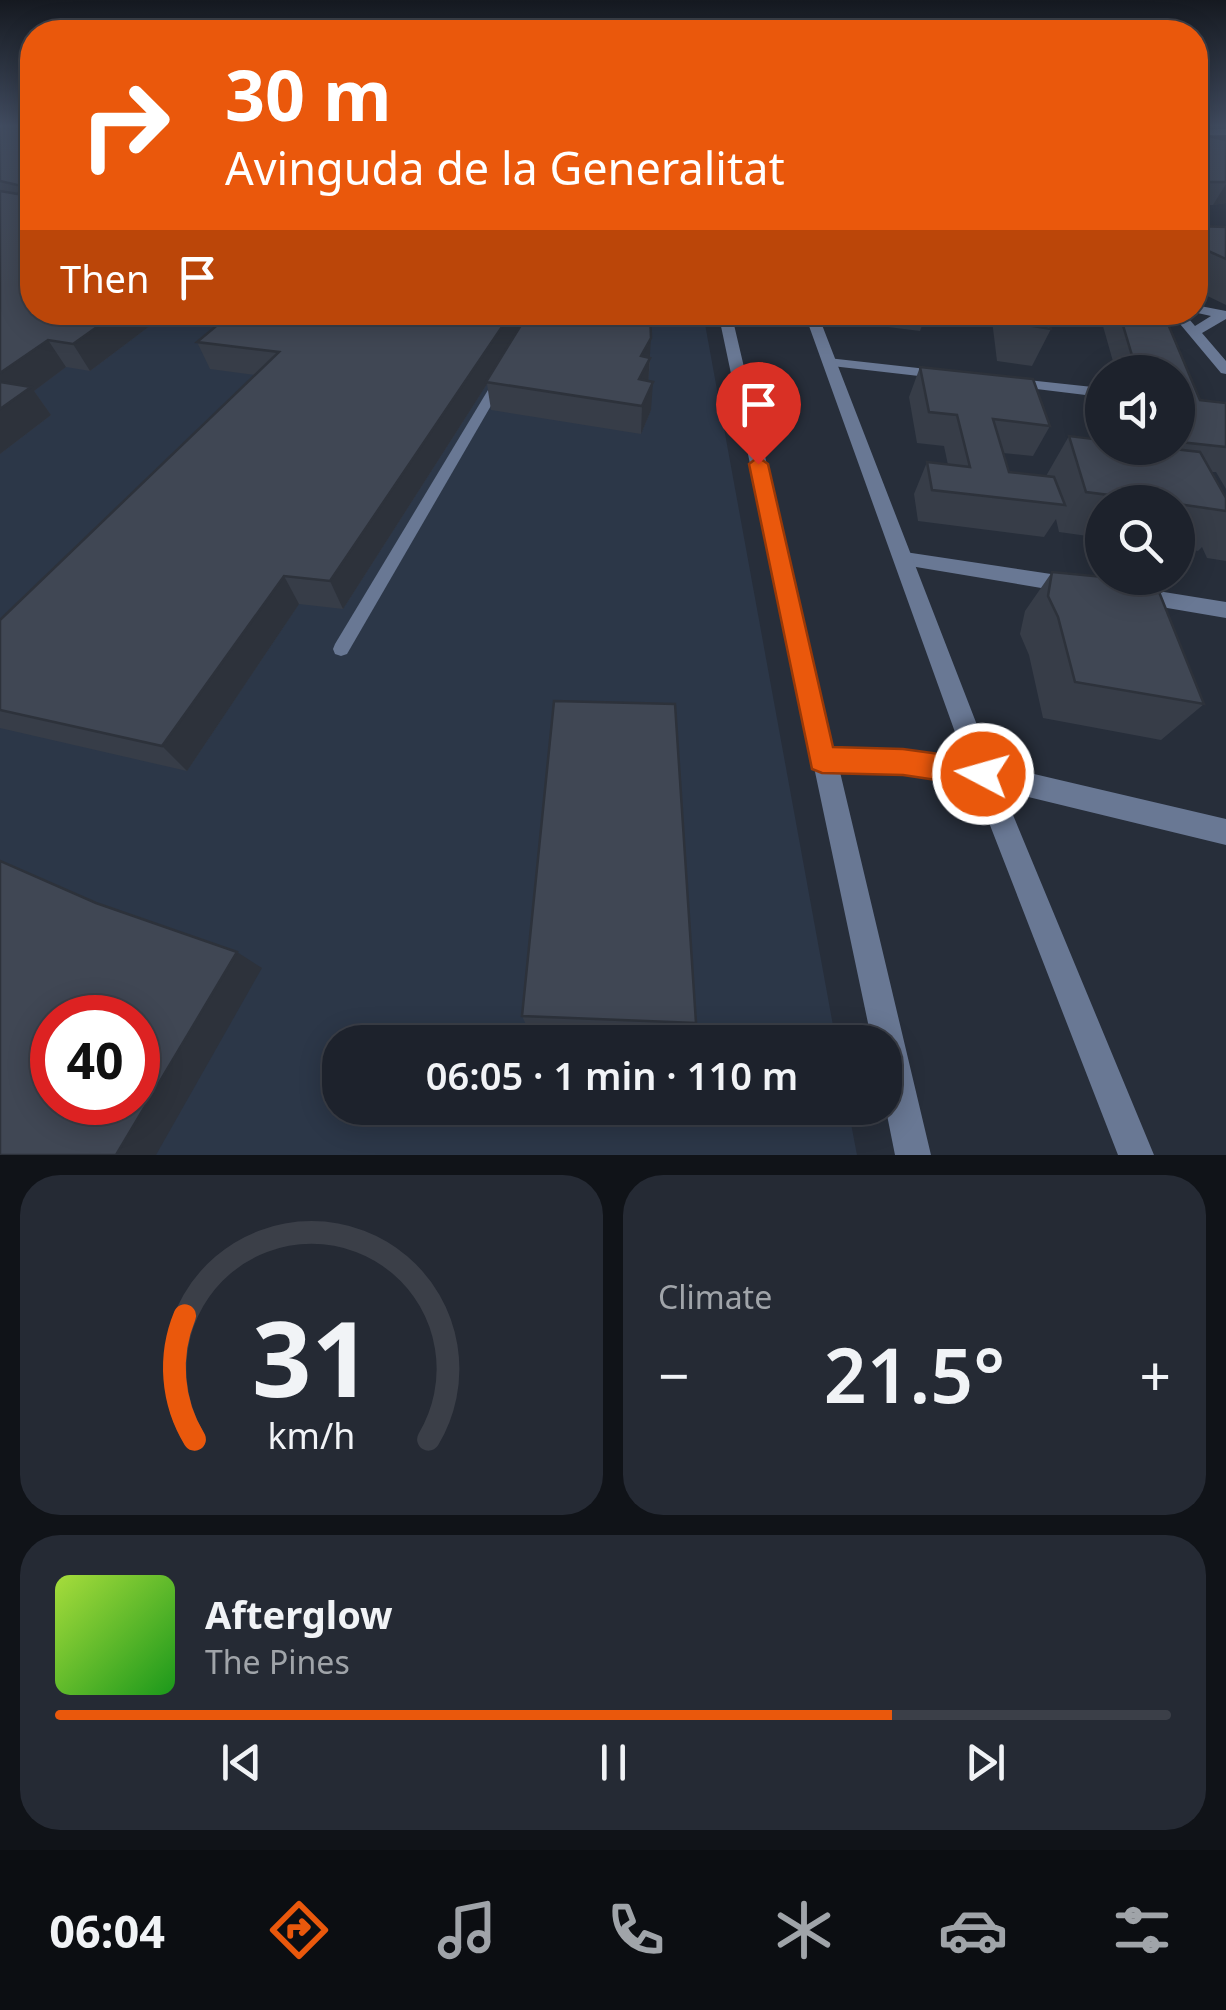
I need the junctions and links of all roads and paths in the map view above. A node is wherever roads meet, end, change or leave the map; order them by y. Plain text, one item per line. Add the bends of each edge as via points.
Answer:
1 (727, 325) edge
2 (815, 325) edge
3 (1188, 325) edge
4 (1206, 325) edge
5 (1194, 332) junction
6 (828, 362) junction
7 (508, 366) edge
8 (1226, 370) edge
9 (970, 378) edge
10 (989, 380) edge
11 (1085, 390) edge
12 (905, 558) junction
13 (1226, 610) edge
14 (340, 649) dead end
15 (822, 760) junction
16 (983, 774) junction
17 (1226, 832) edge
18 (913, 1155) edge
19 (1136, 1155) edge

1 - 15 street
2 - 6 street
3 - 5 street
4 - 5 street
5 - 8 street
6 - 9 street
6 - 12 street
7 - 14 lane
10 - 11 street
12 - 13 street
12 - 16 street
15 - 16 street via 903,762
15 - 18 street
16 - 17 street
16 - 19 street

